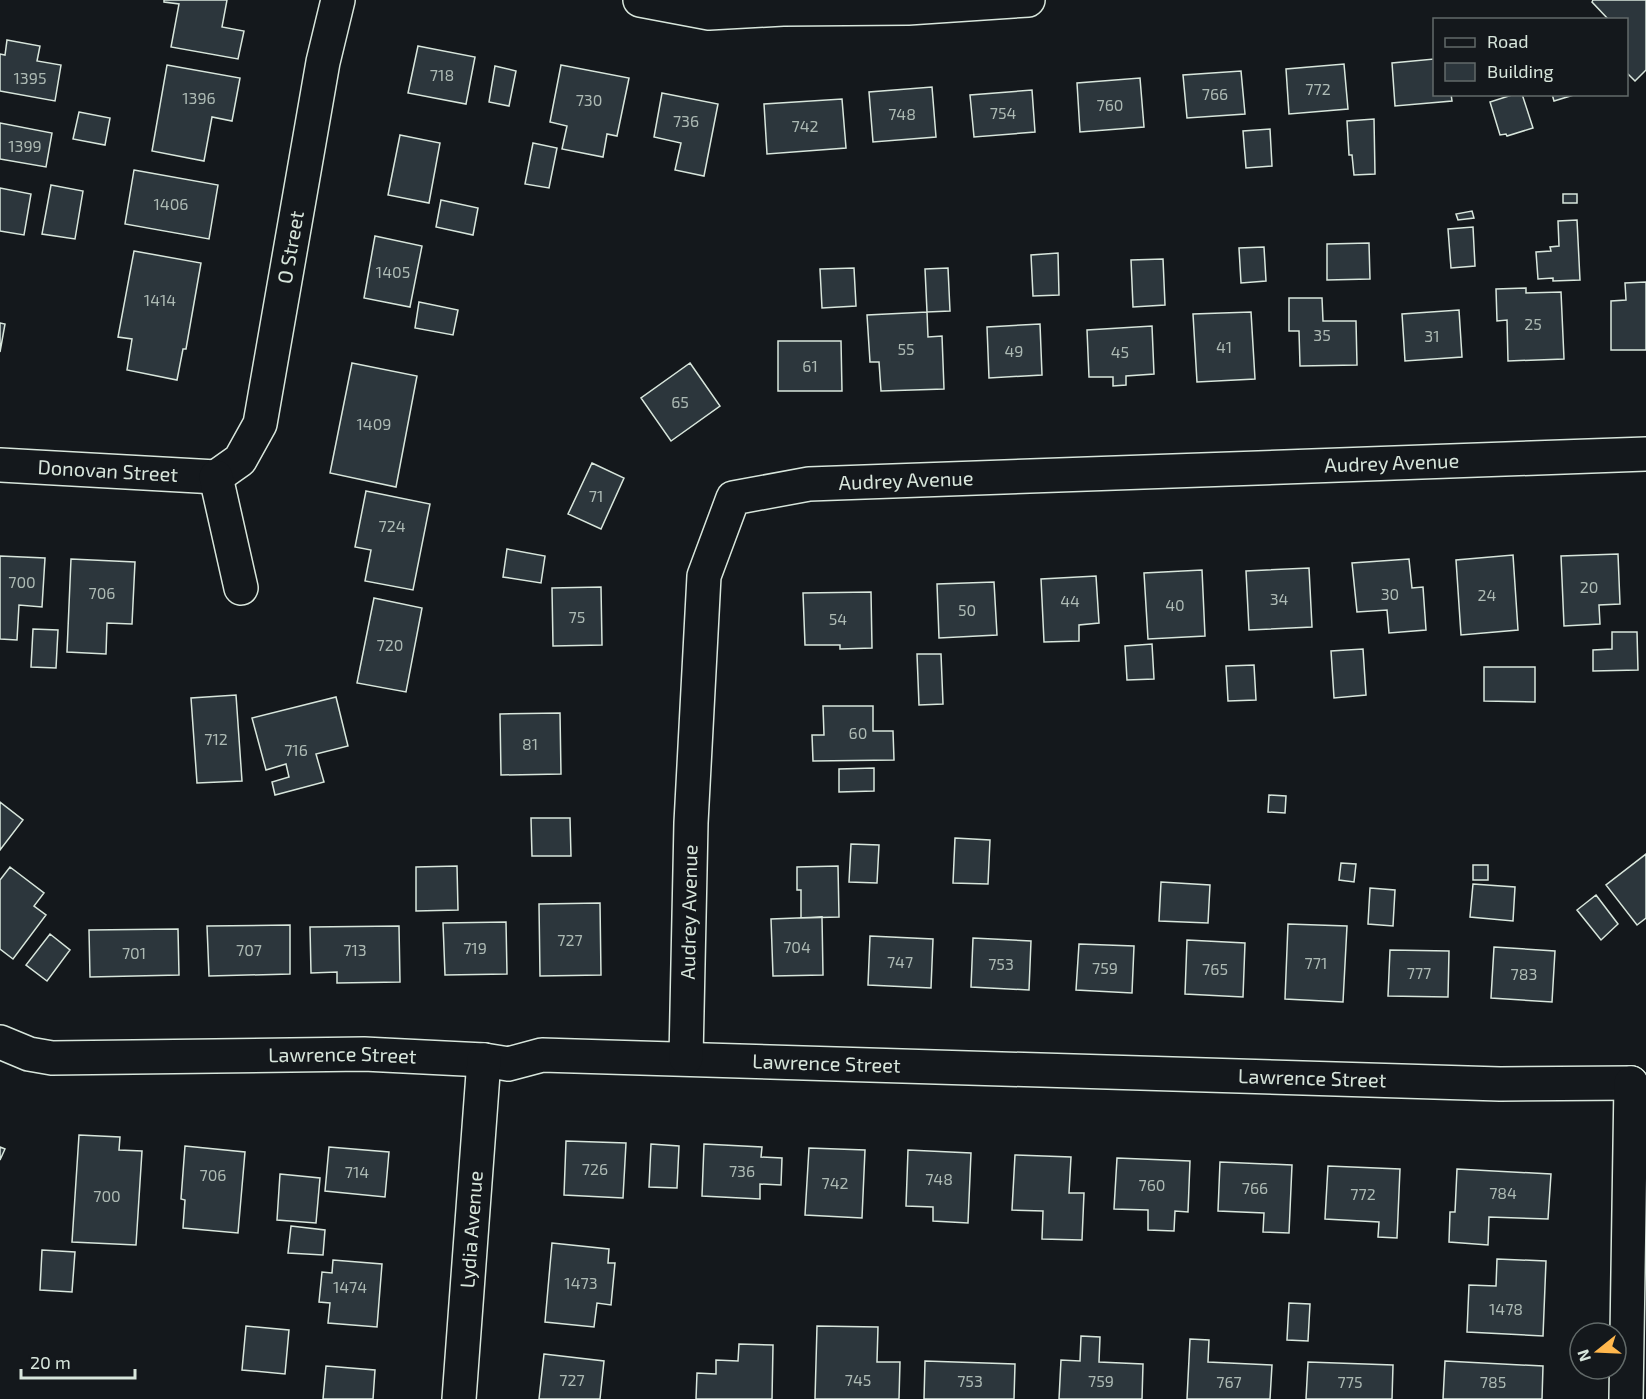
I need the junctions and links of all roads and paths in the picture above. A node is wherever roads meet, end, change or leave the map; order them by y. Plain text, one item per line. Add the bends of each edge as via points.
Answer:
1 (338, 0) edge
2 (640, 0) edge
3 (1028, 0) edge
4 (784, 4) edge
5 (1646, 454) edge
6 (0, 465) edge
7 (216, 477) junction
8 (241, 588) dead end
9 (0, 1042) edge
10 (686, 1058) junction
11 (484, 1060) junction
12 (1638, 1072) edge
13 (459, 1399) edge
14 (1626, 1399) edge

1 - 7 street, O Street via 323,62 260,424 240,460
2 - 4 street via 709,13
3 - 4 street via 908,8
5 - 10 street, Audrey Avenue via 809,484 733,498 705,576 692,824
6 - 7 street, Donovan Street
7 - 8 street
9 - 11 street, Lawrence Street via 52,1058 364,1054
10 - 11 street, Lawrence Street via 542,1055 508,1064
10 - 12 street, Lawrence Street via 1476,1083
11 - 13 street, Lydia Avenue
12 - 14 street

